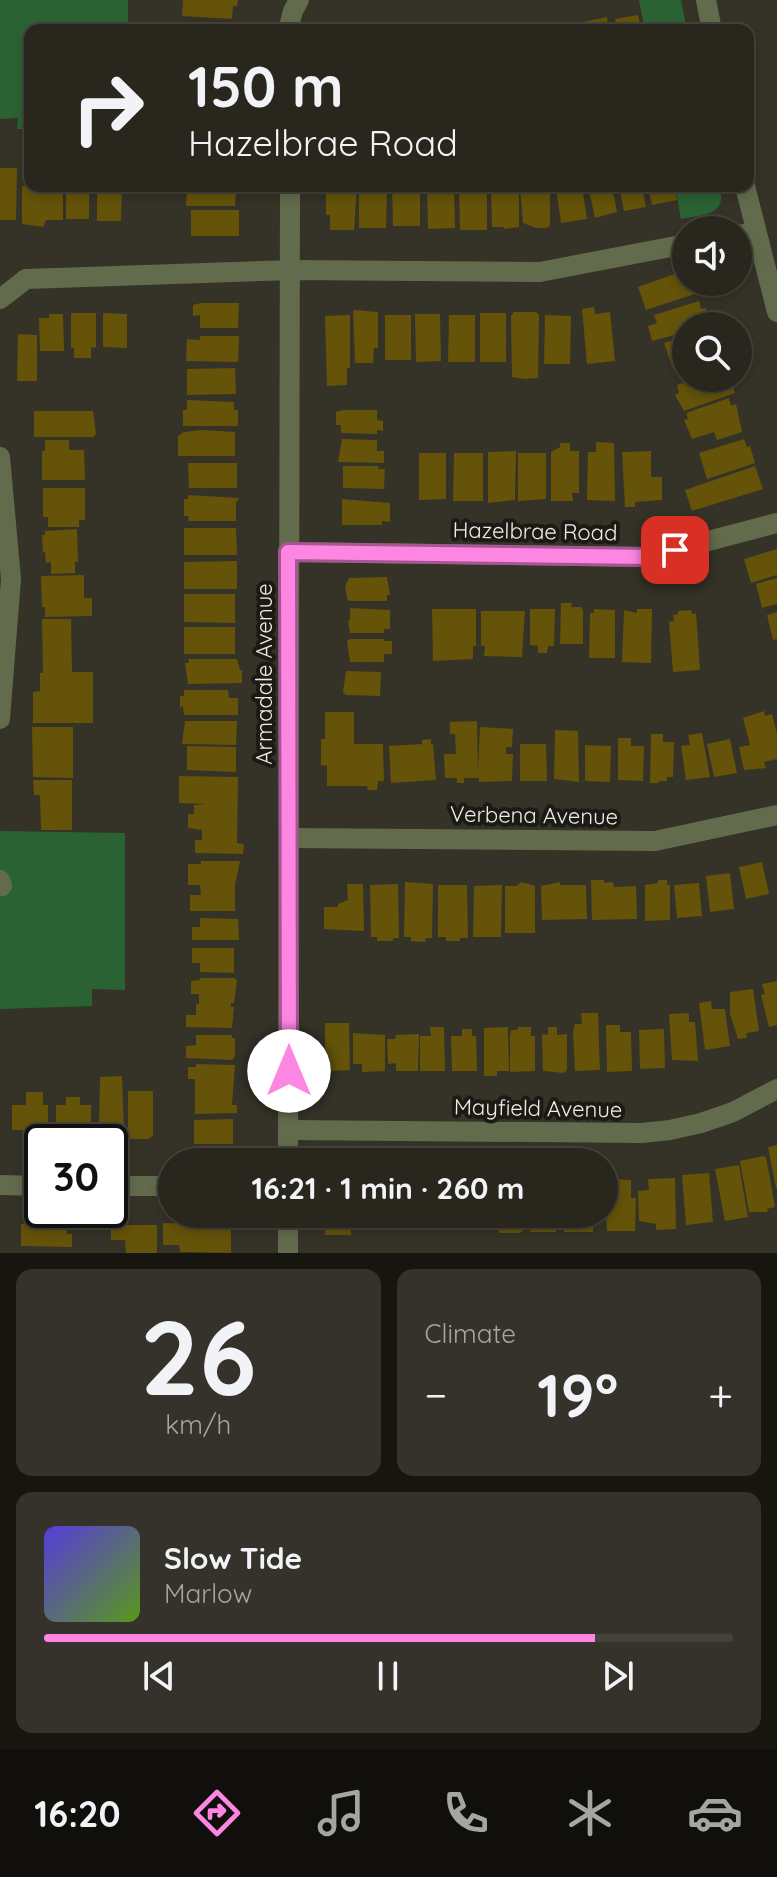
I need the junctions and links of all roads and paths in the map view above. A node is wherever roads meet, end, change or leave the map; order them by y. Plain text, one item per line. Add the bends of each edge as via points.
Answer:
1 (299, 0) edge
2 (706, 0) edge
3 (290, 24) edge
4 (711, 24) edge
5 (290, 192) edge
6 (745, 192) edge
7 (746, 216) edge
8 (672, 247) edge
9 (752, 249) edge
10 (292, 270) junction
11 (0, 299) edge
12 (777, 312) edge
13 (0, 457) edge
14 (777, 523) edge
15 (288, 552) junction
16 (0, 719) edge
17 (777, 815) edge
18 (289, 838) junction
19 (777, 1089) edge
20 (289, 1130) junction
21 (288, 1148) edge
22 (0, 1185) edge
23 (24, 1186) edge
24 (128, 1186) edge
25 (158, 1186) edge
26 (288, 1228) edge
27 (288, 1253) edge

1 - 3 street
2 - 4 street
5 - 10 street, Armadale Avenue
6 - 7 street
8 - 10 street via 540,272
9 - 12 street
10 - 11 street via 26,279
10 - 15 street, Armadale Avenue
13 - 16 street via 11,579
14 - 15 street, Hazelbrae Road via 647,557
15 - 18 street, Armadale Avenue
17 - 18 street, Verbena Avenue via 655,841
18 - 20 street, Armadale Avenue
19 - 20 street, Mayfield Avenue via 701,1123 642,1133
20 - 21 street, Armadale Avenue
22 - 23 street
24 - 25 street
26 - 27 street

